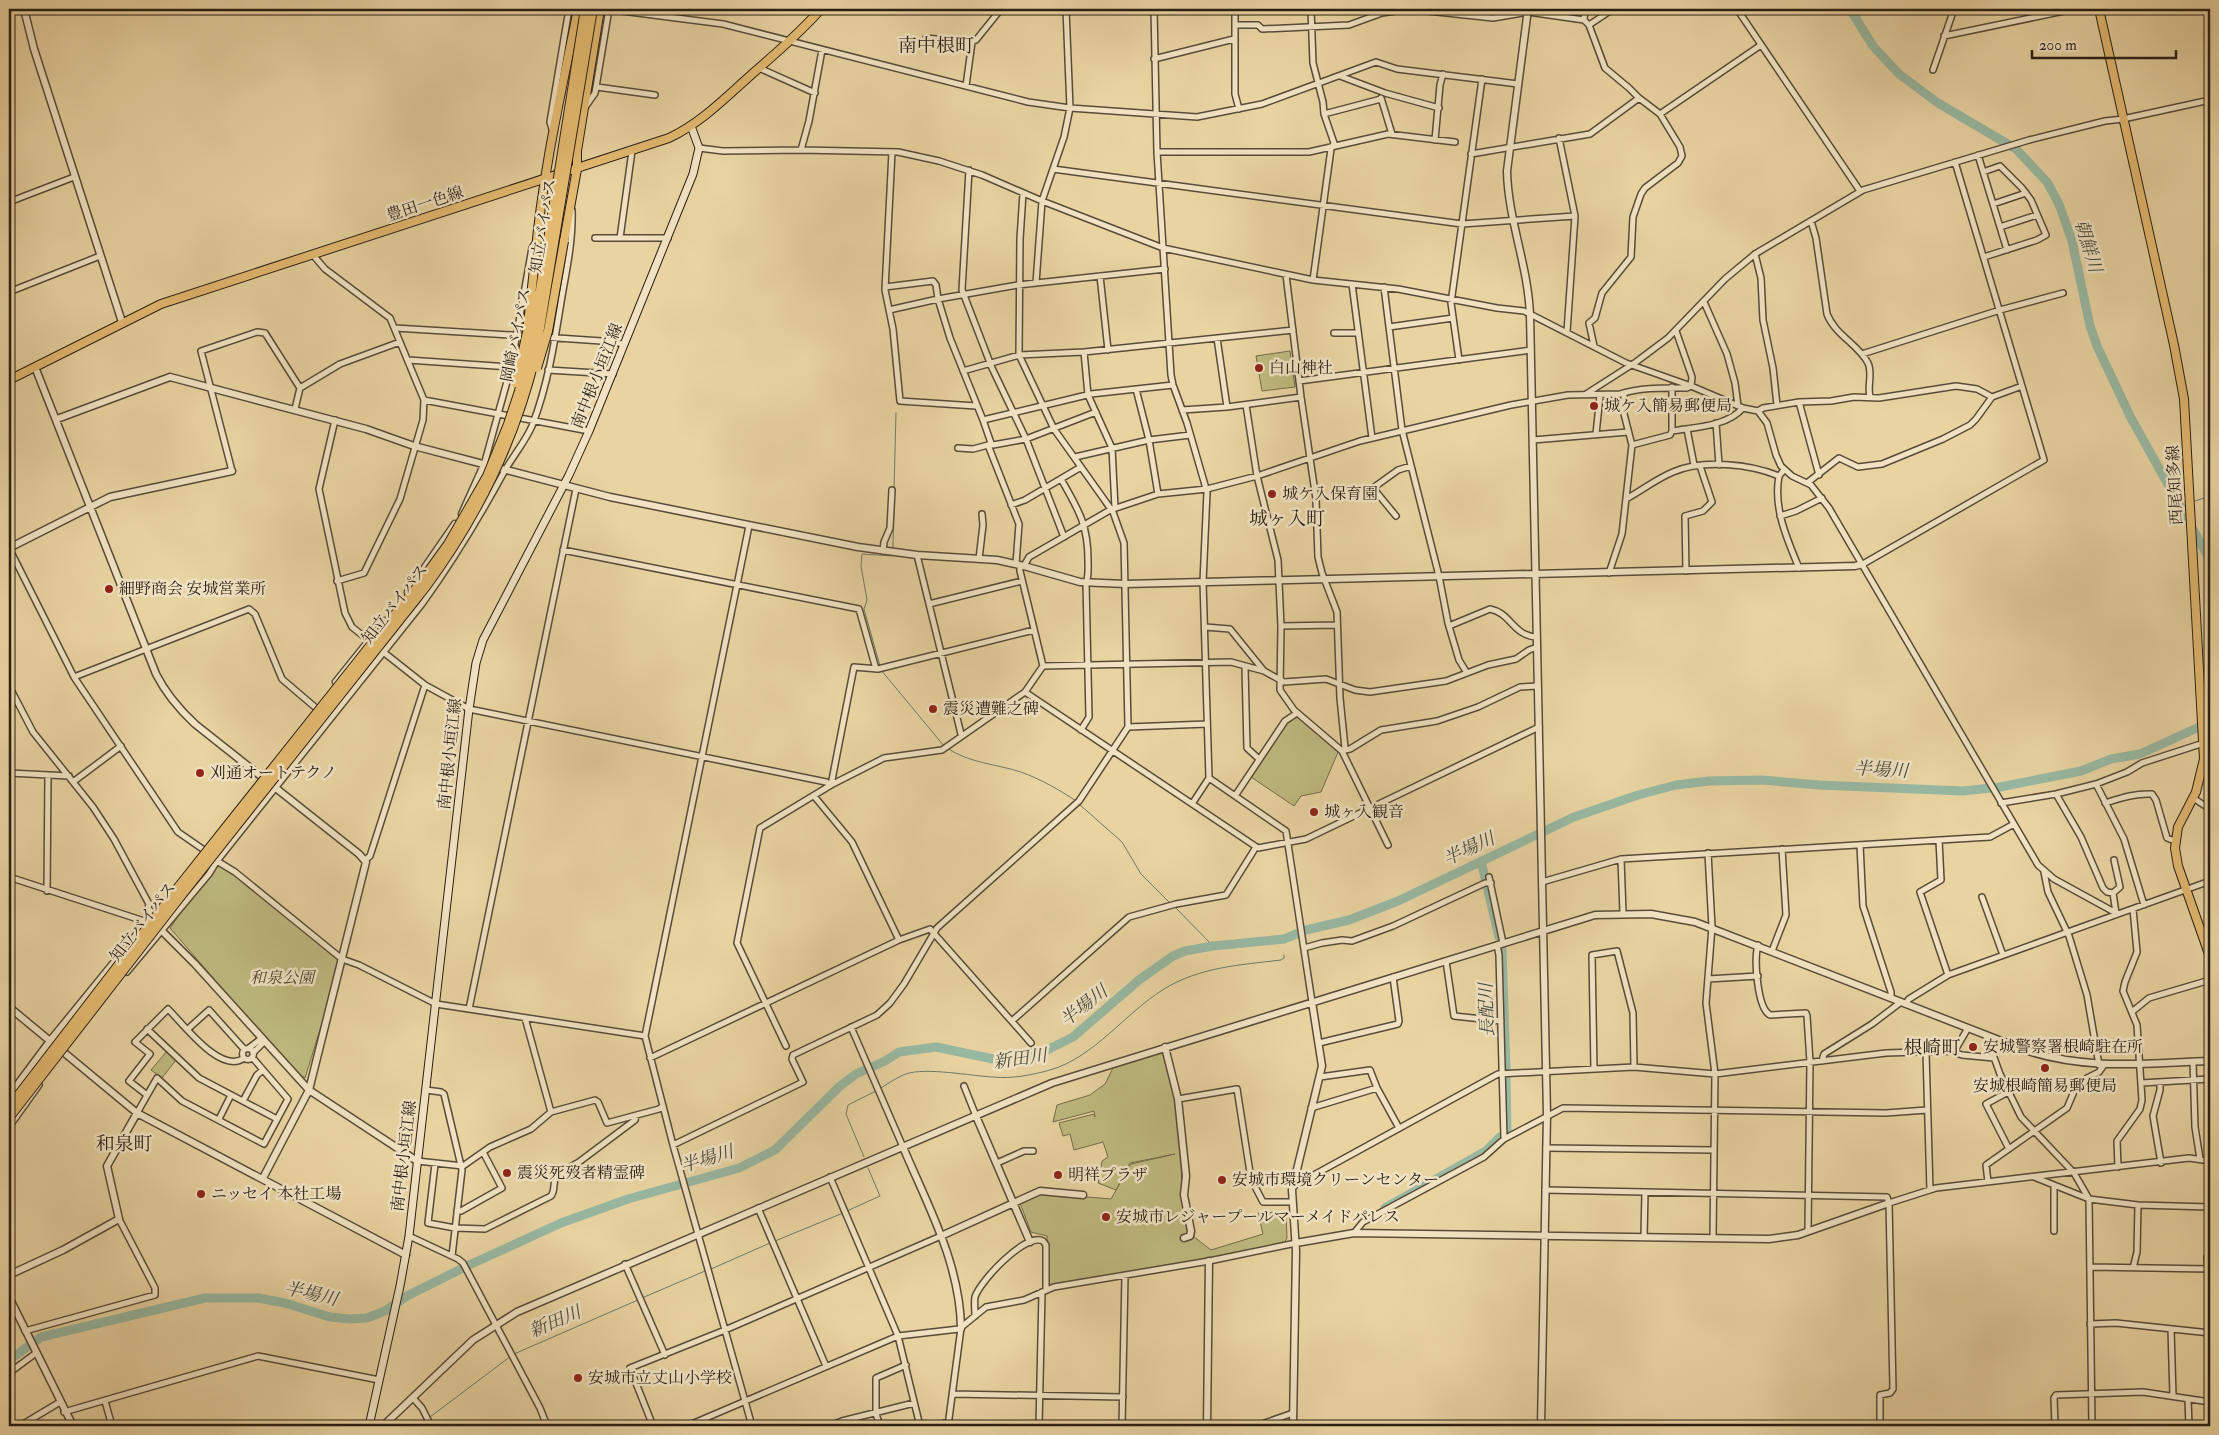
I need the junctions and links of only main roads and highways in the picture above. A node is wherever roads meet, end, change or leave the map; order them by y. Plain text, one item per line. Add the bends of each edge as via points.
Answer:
1 (578, 9) edge
2 (603, 9) edge
3 (821, 9) edge
4 (2099, 9) edge
5 (691, 126) junction
6 (577, 169) junction
7 (544, 179) junction
8 (9, 380) edge
9 (496, 457) junction
10 (493, 478) junction
11 (2207, 740) edge
12 (2207, 766) edge
13 (2210, 957) edge
14 (9, 1107) edge
15 (9, 1118) edge
16 (369, 1426) edge

1 - 7 main road
1 - 9 main road, 岡崎バイパス, bridge via 529,350 519,391
2 - 6 main road via 577,151
2 - 10 main road, 知立バイパス, bridge via 535,358 515,424
3 - 5 main road, 豊田一色線
4 - 11 main road, 西尾知多線 via 2181,381 2202,711
5 - 6 main road, 豊田一色線 via 663,140
5 - 16 main road, 南中根小垣江線 via 699,148 693,174 668,238 589,431 483,640 473,677 409,1236
6 - 7 main road, 豊田一色線
6 - 10 main road, bridge via 545,342 513,442
7 - 8 main road, 豊田一色線 via 161,304
7 - 9 main road, bridge via 525,341
9 - 14 main road, 知立バイパス, bridge via 462,522 435,563
10 - 15 main road, 知立バイパス, bridge via 455,547 425,588
11 - 12 main road, 西尾知多線
12 - 13 main road, 西尾知多線 via 2178,827 2175,857

